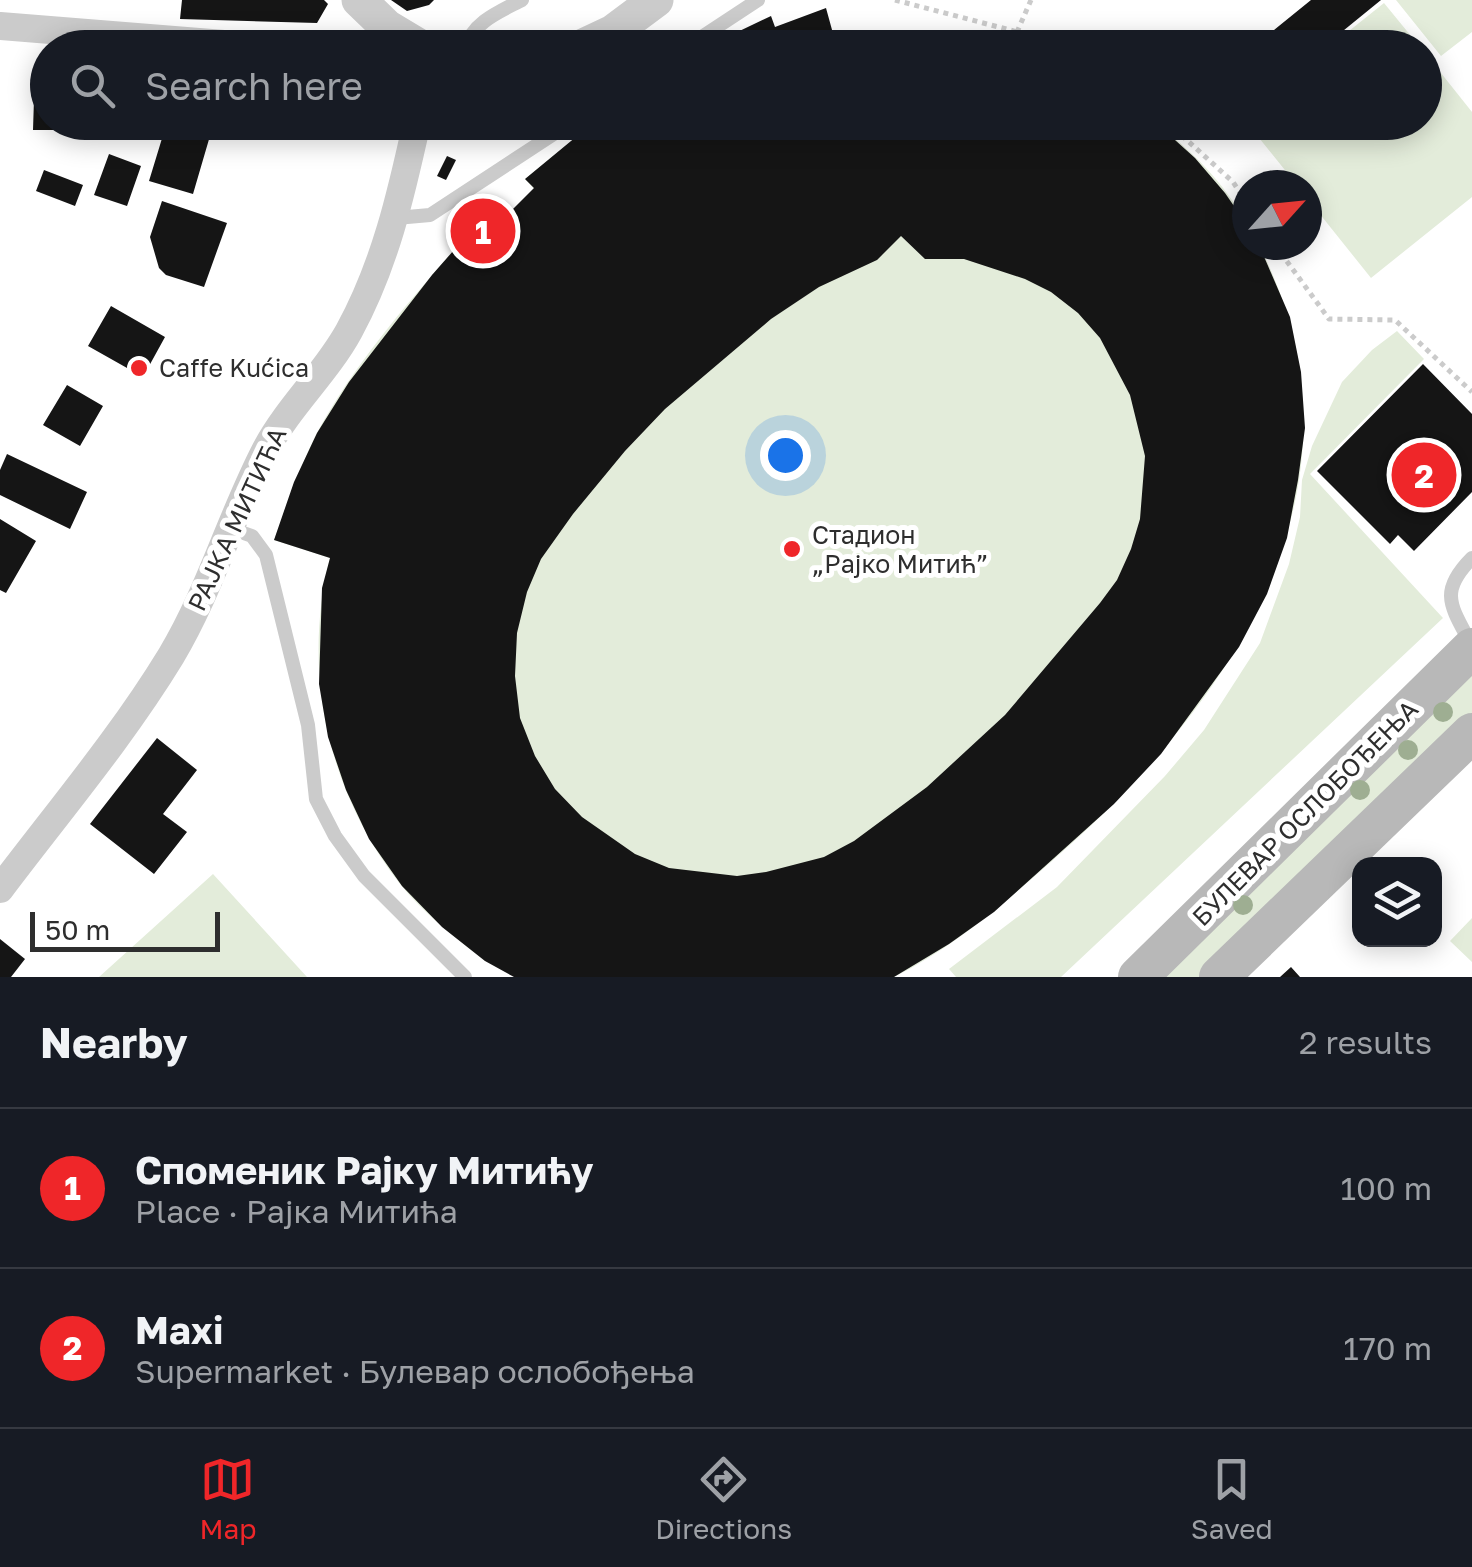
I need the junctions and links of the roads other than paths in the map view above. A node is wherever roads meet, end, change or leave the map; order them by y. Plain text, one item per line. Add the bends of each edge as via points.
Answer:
1 (359, 0) edge
2 (522, 0) edge
3 (656, 0) edge
4 (758, 0) edge
5 (0, 26) edge
6 (50, 30) edge
7 (393, 30) edge
8 (476, 30) edge
9 (616, 30) edge
10 (712, 30) edge
11 (413, 140) edge
12 (545, 140) edge
13 (396, 218) junction
14 (232, 529) junction
15 (1472, 558) edge
16 (1472, 648) edge
17 (1469, 740) edge
18 (0, 889) edge
19 (465, 977) edge
20 (1138, 977) edge
21 (1219, 977) edge

1 - 7 street
2 - 8 lane
3 - 9 street
4 - 10 lane
5 - 6 street
11 - 13 street, РАЈКА МИТИЋА
12 - 13 lane via 430,215
13 - 14 street, РАЈКА МИТИЋА via 348,334 282,422
14 - 18 street, РАЈКА МИТИЋА via 172,654
14 - 19 lane via 252,536 266,555 308,725 316,799 334,836 364,876
15 - 16 lane via 1455,575 1450,592
16 - 20 main road, БУЛЕВАР ОСЛОБОЂЕЊА
17 - 21 main road

